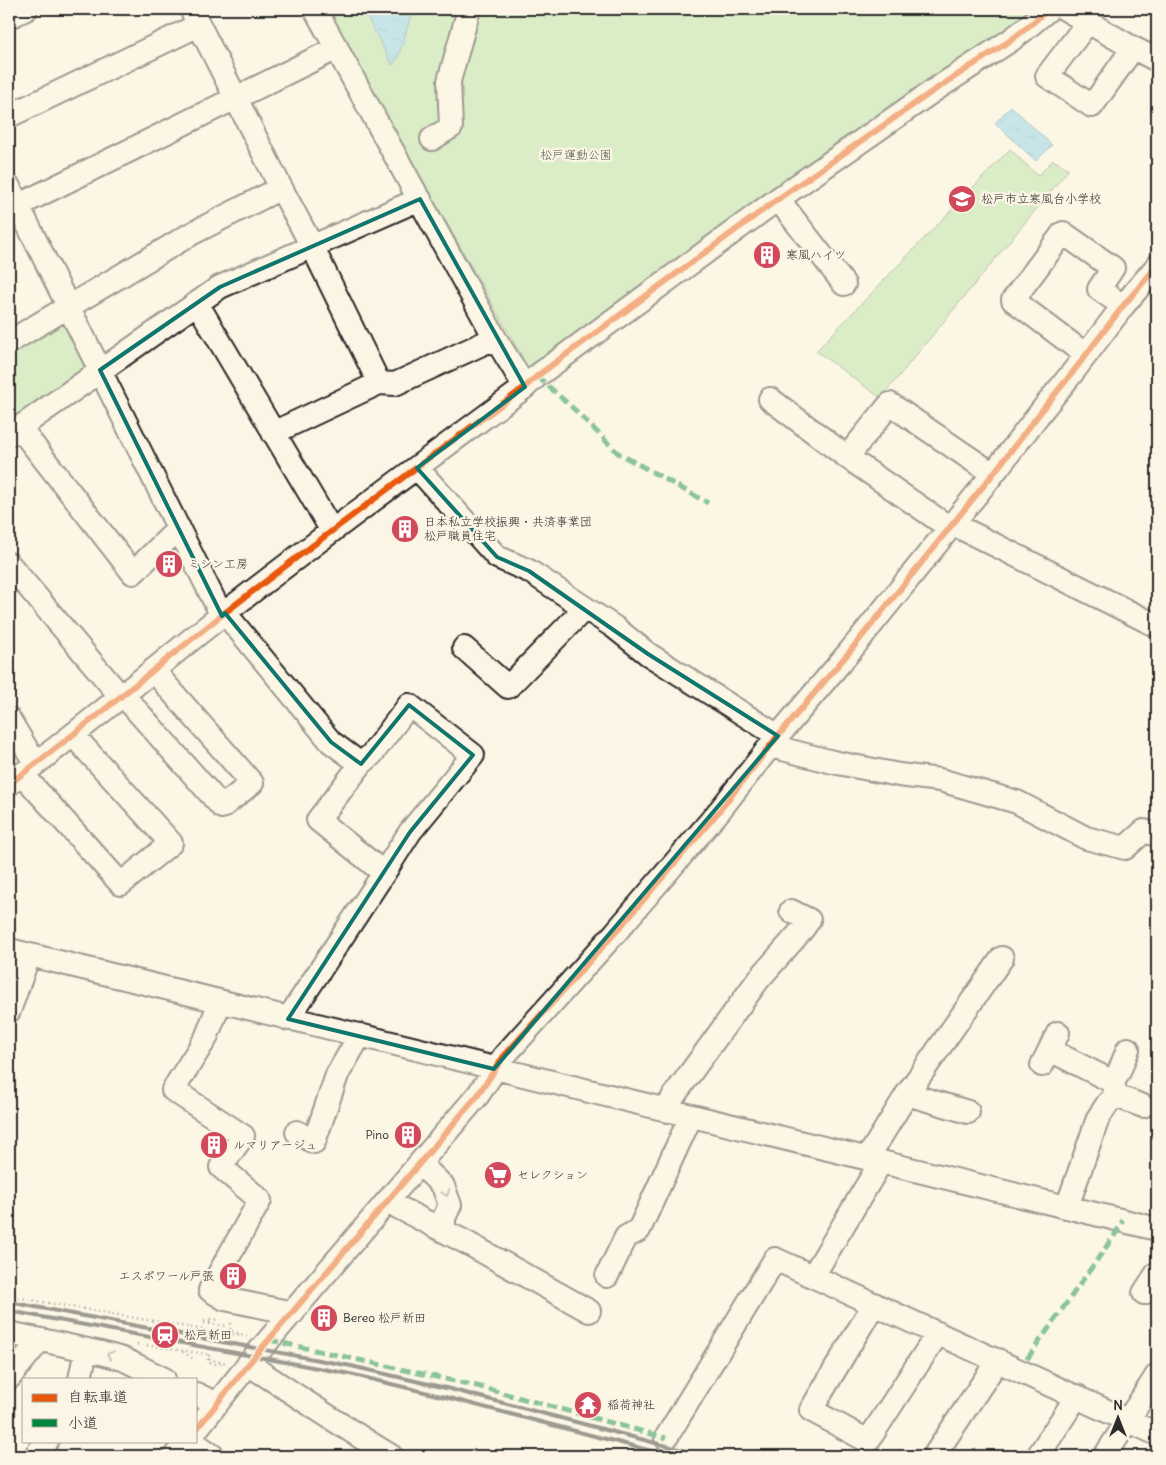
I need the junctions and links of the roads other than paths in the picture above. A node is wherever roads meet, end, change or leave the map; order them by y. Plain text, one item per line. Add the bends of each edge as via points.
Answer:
1 (26, 9) edge
2 (315, 9) edge
3 (468, 9) edge
4 (1049, 9) edge
5 (1065, 9) edge
6 (9, 17) edge
7 (195, 17) edge
8 (1088, 22) junction
9 (337, 48) junction
10 (1133, 48) junction
11 (1157, 60) edge
12 (236, 97) junction
13 (9, 116) edge
14 (432, 139) dead end
15 (281, 188) junction
16 (420, 199) junction
17 (778, 199) junction
18 (12, 200) edge
19 (312, 246) junction
20 (1154, 276) edge
21 (844, 284) dead end
22 (197, 304) junction
23 (1123, 306) junction
24 (69, 307) junction
25 (496, 338) junction
26 (9, 342) edge
27 (1086, 355) junction
28 (100, 370) junction
29 (379, 383) junction
30 (525, 387) junction
31 (770, 399) dead end
32 (14, 431) edge
33 (273, 433) junction
34 (847, 457) junction
35 (417, 468) junction
36 (993, 474) junction
37 (951, 526) junction
38 (179, 528) junction
39 (332, 531) junction
40 (9, 564) edge
41 (585, 608) junction
42 (223, 614) junction
43 (1157, 626) edge
44 (464, 648) dead end
45 (153, 670) junction
46 (122, 696) junction
47 (9, 719) edge
48 (73, 735) junction
49 (775, 741) junction
50 (361, 764) junction
51 (22, 774) edge
52 (1157, 835) edge
53 (384, 873) junction
54 (790, 911) dead end
55 (19, 953) edge
56 (1002, 958) dead end
57 (220, 1002) junction
58 (9, 1011) edge
59 (288, 1019) junction
60 (360, 1035) junction
61 (1050, 1049) dead end
62 (1128, 1049) dead end
63 (494, 1069) junction
64 (1114, 1089) junction
65 (907, 1094) junction
66 (1143, 1106) dead end
67 (668, 1111) junction
68 (968, 1112) dead end
69 (691, 1116) junction
70 (297, 1132) dead end
71 (874, 1160) junction
72 (420, 1164) junction
73 (388, 1202) junction
74 (1067, 1207) junction
75 (1157, 1229) edge
76 (444, 1231) junction
77 (1157, 1273) edge
78 (607, 1276) dead end
79 (813, 1276) junction
80 (1144, 1293) dead end
81 (874, 1304) junction
82 (589, 1311) dead end
83 (293, 1313) junction
84 (938, 1332) junction
85 (9, 1333) edge
86 (40, 1340) junction
87 (86, 1350) junction
88 (998, 1360) junction
89 (239, 1364) junction
90 (1157, 1375) edge
91 (9, 1378) edge
92 (80, 1378) edge
93 (162, 1378) edge
94 (198, 1395) edge
95 (1077, 1396) junction
96 (217, 1404) junction
97 (1128, 1420) junction
98 (198, 1428) edge
99 (1157, 1434) edge
100 (666, 1438) dead end
101 (46, 1442) edge
102 (186, 1442) edge
103 (193, 1442) edge
104 (35, 1456) edge
105 (175, 1456) edge
106 (213, 1456) edge
107 (391, 1456) edge
108 (934, 1456) edge
109 (1038, 1456) edge
110 (1105, 1456) edge

1 - 6 street
2 - 9 street
3 - 14 street via 449,81 451,127
4 - 17 street via 1018,35
5 - 8 street
7 - 12 street
7 - 13 street
8 - 10 street
8 - 10 street via 1047,76 1092,106
9 - 12 street
9 - 16 street
10 - 11 street
12 - 15 street
12 - 18 street
15 - 19 street
15 - 24 street via 191,234
16 - 19 street
16 - 25 street
17 - 21 street
17 - 30 street
18 - 24 street
19 - 22 street via 220,287
19 - 29 street
20 - 23 street
22 - 28 street
22 - 33 street
23 - 27 street
23 - 27 street via 1099,288 1113,268 1063,233 1013,300
24 - 26 street
24 - 28 street
25 - 29 street via 395,384
25 - 30 street
27 - 36 street
28 - 32 street
28 - 38 street
29 - 33 street
30 - 35 street
31 - 34 street
32 - 38 street via 133,573
33 - 39 street
34 - 36 street via 890,404
34 - 37 street
35 - 39 street
35 - 41 street via 497,557 529,571
36 - 37 street
37 - 43 street
37 - 49 street
38 - 42 street
39 - 42 street
40 - 46 street
41 - 44 street via 508,688
41 - 49 street via 648,654 710,692
42 - 45 street
42 - 50 street via 331,742
45 - 46 street
45 - 46 street via 252,783 222,807
46 - 48 street
47 - 51 street
48 - 51 street
48 - 51 street via 171,843 121,884
49 - 52 street via 833,762 940,780 1008,799 1086,838 1125,848 1144,832
49 - 63 street via 628,918
50 - 53 street via 318,820
50 - 53 street via 410,705 473,756 410,832
53 - 59 street
54 - 67 street via 809,920 758,980 673,1098
55 - 57 street
55 - 58 street
56 - 65 street
57 - 59 street
57 - 83 street via 206,1038 173,1090 243,1136 221,1167 260,1200 210,1290 225,1299
59 - 60 street
60 - 63 street
60 - 70 street via 337,1074 314,1142
61 - 64 street
62 - 64 street
63 - 67 street
63 - 72 street via 478,1095
64 - 66 street
64 - 74 street via 1098,1118
65 - 68 street
65 - 71 street
67 - 69 street
69 - 71 street
69 - 78 street via 639,1230 626,1237
71 - 74 street
71 - 79 street
72 - 73 street
72 -> 76 street via 443,1186 450,1205 444,1218
73 - 76 street
73 - 83 street
74 - 75 street
76 - 82 street
77 - 80 street
79 - 81 street
79 - 100 street via 775,1259
81 - 84 street
81 - 84 street via 811,1410 868,1441
83 - 89 street via 260,1338
84 - 88 street
85 - 86 street
86 - 87 street
86 - 91 street
87 - 92 street
93 -> 87 street via 123,1359
88 - 95 street
88 - 108 street
89 - 96 street
89 - 107 street via 310,1404
90 - 97 street
94 - 96 street
95 - 97 street
95 - 109 street
96 - 98 street
97 - 99 street
97 - 110 street
101 - 104 street
102 - 105 street
103 - 106 street

